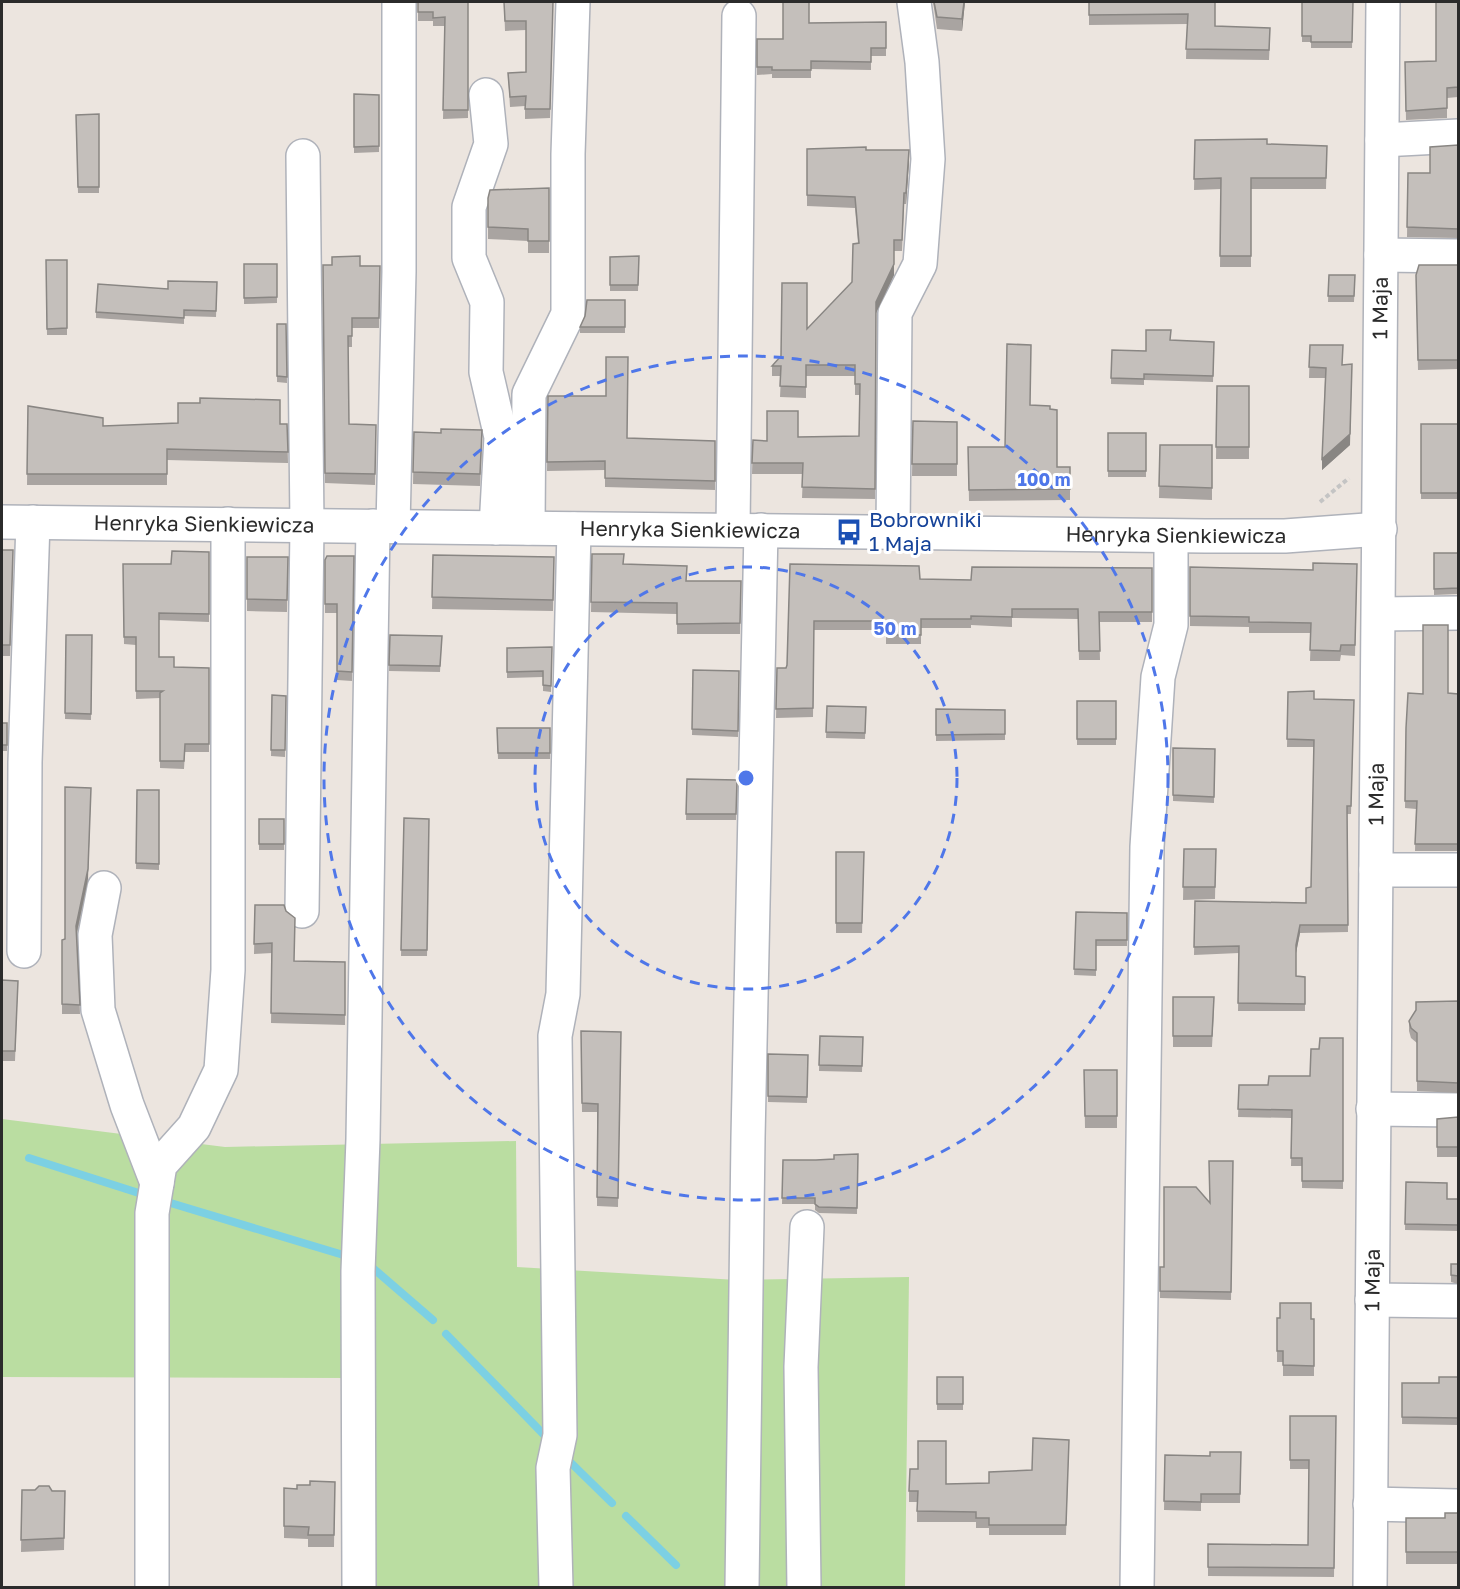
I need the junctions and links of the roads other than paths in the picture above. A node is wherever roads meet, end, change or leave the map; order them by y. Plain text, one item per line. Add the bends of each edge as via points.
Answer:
1 (399, 2) edge
2 (573, 2) edge
3 (914, 2) edge
4 (1383, 2) edge
5 (739, 16) dead end
6 (486, 95) dead end
7 (1458, 136) edge
8 (1382, 140) junction
9 (303, 156) dead end
10 (1381, 255) junction
11 (1458, 256) edge
12 (17, 522) edge
13 (228, 524) junction
14 (308, 525) junction
15 (383, 526) junction
16 (512, 528) junction
17 (574, 529) junction
18 (747, 529) junction
19 (1380, 530) junction
20 (893, 532) junction
21 (1171, 536) junction
22 (1379, 614) junction
23 (1458, 614) edge
24 (1376, 870) junction
25 (1458, 870) edge
26 (104, 888) dead end
27 (302, 911) dead end
28 (24, 951) dead end
29 (1373, 1109) junction
30 (1458, 1110) edge
31 (157, 1183) junction
32 (807, 1227) dead end
33 (1372, 1300) junction
34 (1458, 1301) edge
35 (1370, 1504) junction
36 (1458, 1506) edge
37 (152, 1587) edge
38 (359, 1587) edge
39 (556, 1587) edge
40 (742, 1587) edge
41 (804, 1587) edge
42 (1137, 1587) edge
43 (1370, 1587) edge

1 - 15 street via 399,272
2 - 16 street via 568,314 529,394
3 - 20 street via 928,159 920,264 895,312
4 - 8 street, 1 Maja
5 - 18 street
6 - 16 street via 491,144 469,207 469,258 487,302 486,372 501,437
7 - 8 street
8 - 10 street, 1 Maja
9 - 14 street
10 - 11 street
10 - 19 street, 1 Maja
12 - 13 street, Henryka Sienkiewicza
12 - 28 street via 25,762
13 - 14 street, Henryka Sienkiewicza
13 - 31 street via 228,970 221,1070 194,1127 160,1165
14 - 15 street, Henryka Sienkiewicza
14 - 27 street
15 - 16 street, Henryka Sienkiewicza
15 - 38 street via 358,1271
16 - 17 street, Henryka Sienkiewicza
17 - 18 street, Henryka Sienkiewicza
17 - 39 street via 563,994 555,1036 560,1435 553,1468
18 - 20 street, Henryka Sienkiewicza
18 - 40 street via 748,1138
19 - 21 street, Henryka Sienkiewicza via 1285,536
19 - 22 street, 1 Maja
20 - 21 street, Henryka Sienkiewicza
21 - 42 street via 1171,625 1158,677 1147,847
22 - 23 street
22 - 24 street, 1 Maja
24 - 25 street
24 - 29 street, 1 Maja
26 - 31 street via 95,935 98,1010 127,1105
29 - 30 street
29 - 33 street, 1 Maja
31 - 37 street via 152,1213
32 - 41 street via 801,1367
33 - 34 street
33 - 35 street, 1 Maja
35 - 36 street
35 - 43 street, 1 Maja

